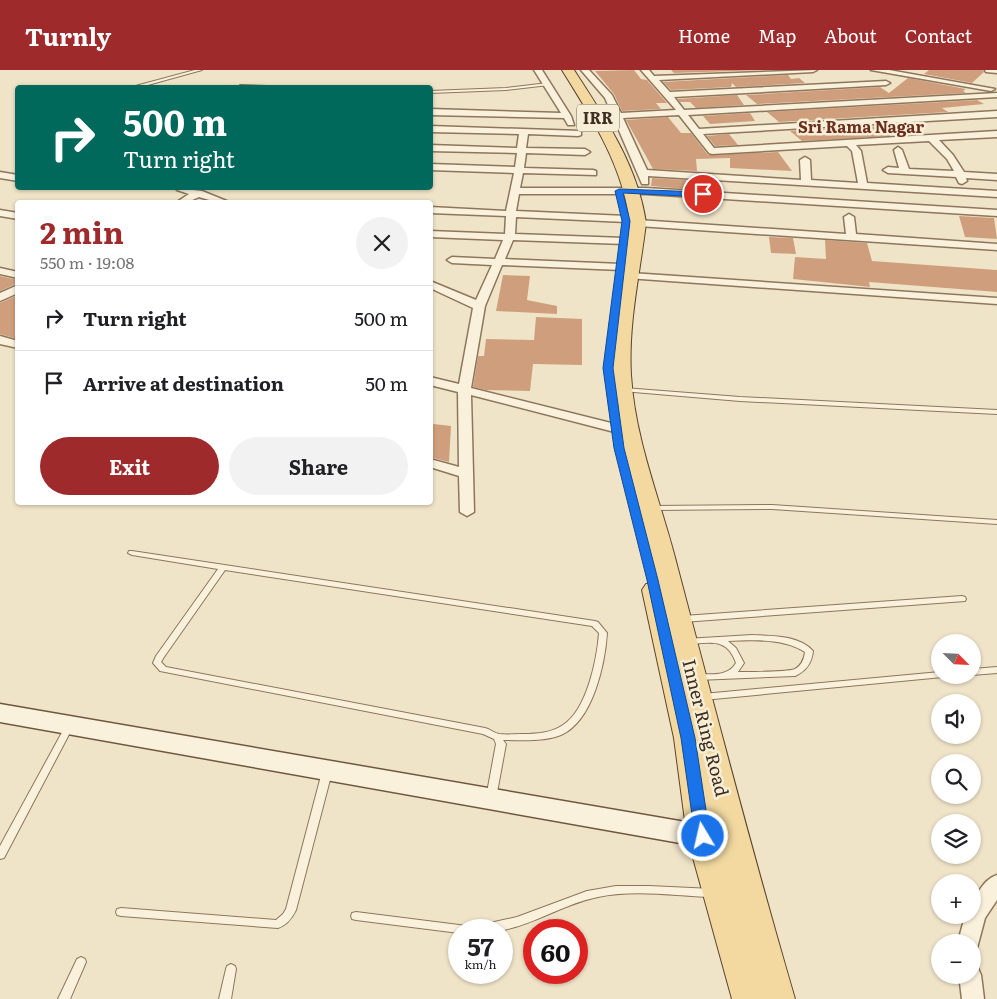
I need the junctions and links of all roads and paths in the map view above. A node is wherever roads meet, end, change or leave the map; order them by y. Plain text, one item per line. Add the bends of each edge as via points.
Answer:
1 (200, 70) edge
2 (538, 70) edge
3 (556, 70) edge
4 (568, 70) edge
5 (585, 70) edge
6 (645, 70) edge
7 (814, 70) edge
8 (875, 70) edge
9 (989, 70) edge
10 (997, 71) edge
11 (652, 78) junction
12 (886, 83) dead end
13 (548, 84) junction
14 (836, 84) junction
15 (142, 85) edge
16 (997, 90) edge
17 (433, 92) edge
18 (668, 95) junction
19 (997, 95) edge
20 (858, 103) junction
21 (433, 112) edge
22 (680, 113) junction
23 (997, 114) edge
24 (568, 116) junction
25 (616, 116) junction
26 (877, 120) junction
27 (433, 130) edge
28 (524, 132) junction
29 (696, 132) junction
30 (578, 133) junction
31 (997, 134) edge
32 (931, 138) junction
33 (899, 139) junction
34 (850, 144) junction
35 (433, 148) edge
36 (522, 150) junction
37 (898, 150) dead end
38 (805, 160) dead end
39 (589, 162) junction
40 (433, 167) edge
41 (520, 170) junction
42 (888, 170) dead end
43 (905, 171) junction
44 (961, 174) junction
45 (0, 175) edge
46 (997, 177) edge
47 (15, 178) edge
48 (806, 184) junction
49 (863, 186) junction
50 (627, 187) junction
51 (188, 190) edge
52 (515, 191) junction
53 (964, 192) junction
54 (199, 193) junction
55 (997, 194) edge
56 (186, 200) edge
57 (218, 200) edge
58 (433, 210) edge
59 (0, 213) edge
60 (511, 213) junction
61 (997, 213) edge
62 (15, 216) edge
63 (850, 217) dead end
64 (629, 228) junction
65 (433, 234) edge
66 (510, 236) junction
67 (851, 237) junction
68 (997, 247) edge
69 (452, 260) dead end
70 (499, 261) junction
71 (0, 271) edge
72 (626, 272) junction
73 (15, 274) edge
74 (433, 285) edge
75 (15, 290) edge
76 (0, 298) edge
77 (997, 301) edge
78 (480, 306) junction
79 (0, 340) edge
80 (15, 344) edge
81 (433, 382) edge
82 (464, 390) junction
83 (622, 390) junction
84 (997, 412) edge
85 (624, 430) junction
86 (433, 464) edge
87 (467, 474) junction
88 (648, 508) junction
89 (467, 512) dead end
90 (997, 522) edge
91 (132, 553) dead end
92 (223, 566) junction
93 (962, 599) dead end
94 (681, 630) junction
95 (714, 640) junction
96 (997, 670) edge
97 (981, 671) edge
98 (931, 675) edge
99 (727, 676) junction
100 (695, 687) junction
101 (0, 713) edge
102 (70, 725) junction
103 (497, 737) junction
104 (328, 770) junction
105 (491, 799) junction
106 (703, 836) junction
107 (736, 852) junction
108 (0, 855) edge
109 (997, 883) edge
110 (720, 893) junction
111 (121, 912) dead end
112 (356, 916) dead end
113 (513, 922) edge
114 (448, 928) edge
115 (971, 934) edge
116 (81, 962) dead end
117 (231, 969) dead end
118 (972, 984) edge
119 (64, 999) edge
120 (225, 999) edge
121 (750, 999) edge
122 (777, 999) edge
123 (974, 999) edge

1 - 15 lane
2 - 13 street
3 - 50 main road, IRR
4 - 50 main road, IRR via 602,126
5 - 25 street via 609,97
6 - 11 street
7 - 11 street
7 - 14 street
8 - 16 street
9 - 10 street
11 - 18 street
12 - 14 street
13 - 17 lane via 498,90
13 - 24 street
14 - 18 street
14 - 20 street
18 - 22 street
19 - 20 street
20 - 22 street
20 - 26 street
21 - 24 street
22 - 25 street
22 - 29 street
23 - 26 street
24 - 30 street
25 - 50 street
26 - 29 street
26 - 33 street
27 - 28 street
28 - 30 street
28 - 36 street
29 - 34 street via 712,151
30 - 39 street
31 - 32 street
32 - 33 street
32 - 44 street via 947,153
33 - 34 street
34 - 49 street via 856,151
35 - 36 street
36 - 39 street
36 - 41 street
37 - 43 street
38 - 48 street
39 - 41 street
39 - 50 street
40 - 41 street
41 - 52 street
42 - 43 street
43 - 44 street
44 - 46 street
44 - 53 street
45 - 47 street
48 - 49 street
48 - 50 street
49 - 53 street
50 - 52 street
50 - 61 street
50 - 64 main road, Inner Ring Road / IRR
51 - 54 street
52 - 60 street
53 - 55 street
54 - 56 street
54 - 57 street
58 - 60 street
59 - 62 street
60 - 64 street
60 - 66 street
63 - 67 street
64 - 66 street
64 - 67 street
64 - 72 main road, Inner Ring Road / IRR
65 - 66 street
66 - 70 street
67 - 68 street
69 - 70 street
70 - 72 street
70 - 78 street
71 - 73 street
72 - 77 street
72 - 83 main road, Inner Ring Road / IRR
72 - 85 main road, Inner Ring Road / IRR via 608,368 610,396
74 - 78 street
75 - 76 street
78 - 82 street
79 - 80 street
81 - 82 street
82 - 85 street
82 - 87 street
83 - 84 lane
83 - 85 main road, Inner Ring Road / IRR
85 - 88 main road, Inner Ring Road / IRR
85 - 106 main road, Inner Ring Road / IRR via 619,448 648,559 688,738
86 - 87 street
87 - 89 street
88 - 90 lane via 772,507
88 - 94 main road, Inner Ring Road / IRR
91 - 92 lane
92 - 103 lane via 160,656 157,664 163,670 471,726
92 - 103 lane via 595,624 604,633 602,650 586,706 577,721 560,732 538,737
93 - 94 lane
94 - 95 lane
94 - 100 main road, Inner Ring Road / IRR
95 - 99 lane via 730,645 740,663
95 - 99 lane via 780,638 802,644 809,651 809,660 804,668 795,672
96 - 97 lane
98 - 100 lane
99 - 100 lane
100 - 107 main road, Inner Ring Road / IRR
101 - 102 street
102 - 104 street
102 - 108 lane
103 - 105 lane via 501,744
104 - 105 street
104 - 111 lane via 291,910 278,924
105 - 106 street
106 - 107 street
106 - 110 main road, Inner Ring Road / IRR
107 - 122 main road, Inner Ring Road / IRR
109 - 115 street via 975,916
110 - 113 lane via 660,891 589,895
110 - 121 main road, Inner Ring Road / IRR
112 - 114 lane
116 - 119 lane
117 - 120 lane
118 - 123 street

